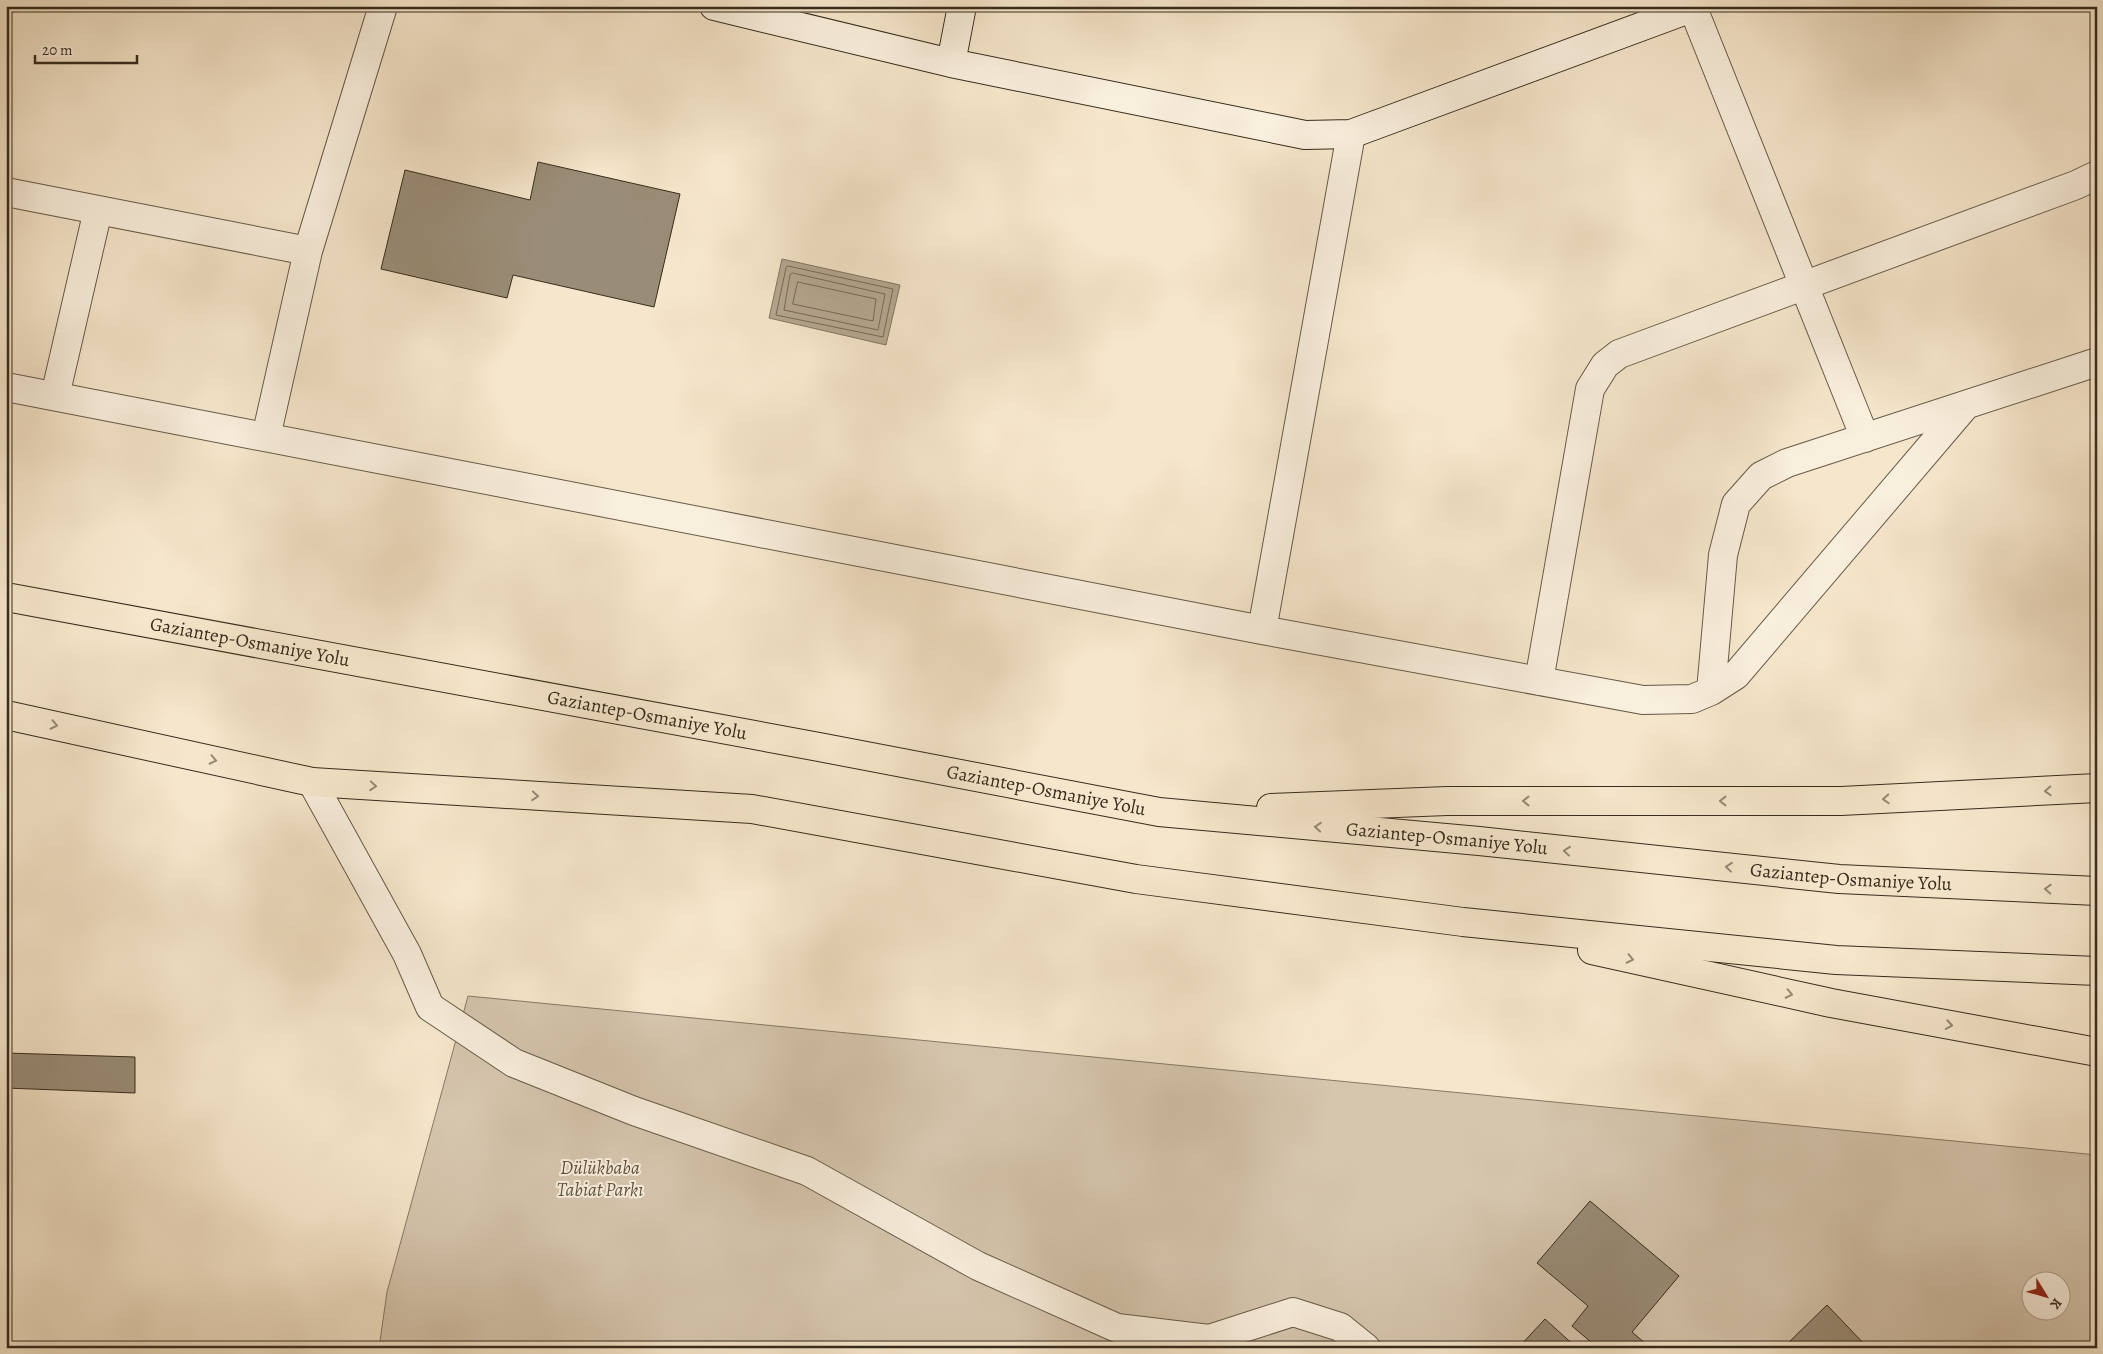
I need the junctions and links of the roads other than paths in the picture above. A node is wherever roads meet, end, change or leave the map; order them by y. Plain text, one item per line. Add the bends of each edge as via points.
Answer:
1 (383, 6) edge
2 (714, 6) edge
3 (962, 6) edge
4 (1695, 7) edge
5 (951, 63) junction
6 (1351, 134) junction
7 (2097, 175) edge
8 (6, 192) edge
9 (98, 210) junction
10 (308, 251) junction
11 (1806, 285) junction
12 (2097, 362) edge
13 (6, 387) edge
14 (55, 396) junction
15 (1966, 405) junction
16 (266, 437) junction
17 (1865, 438) junction
18 (6, 597) edge
19 (1262, 630) junction
20 (1538, 681) junction
21 (1711, 690) junction
22 (6, 715) edge
23 (312, 782) junction
24 (2097, 788) edge
25 (1159, 812) junction
26 (2097, 892) edge
27 (1463, 922) junction
28 (2097, 971) edge
29 (2097, 1052) edge
30 (1366, 1348) edge

1 - 10 street
2 - 5 street
3 - 5 street
4 - 6 street
4 - 11 street
5 - 6 street via 1305,135
6 - 19 street
7 - 11 street
8 - 9 street
9 - 10 street
9 - 14 street
10 - 16 street
11 - 17 street
11 - 20 street via 1619,354 1605,364 1590,389
12 - 15 street
13 - 14 street
14 - 16 street
15 - 17 street
15 - 21 street via 1736,675
16 - 19 street
17 - 21 street via 1787,463 1760,476 1736,504 1723,555
18 - 25 highway, Gaziantep-Osmaniye Yolu
19 - 20 street
20 - 21 street via 1643,700 1692,699
22 -> 23 highway
23 -> 27 highway via 752,809 1136,879
23 - 30 street via 406,954 430,1007 514,1063 634,1111 807,1171 978,1266 1117,1328 1209,1339 1293,1312 1340,1327
24 -> 25 highway via 1840,802 1447,801
26 -> 25 highway, Gaziantep-Osmaniye Yolu via 1840,879
27 - 28 highway via 1836,960
27 -> 29 highway via 1831,1003

